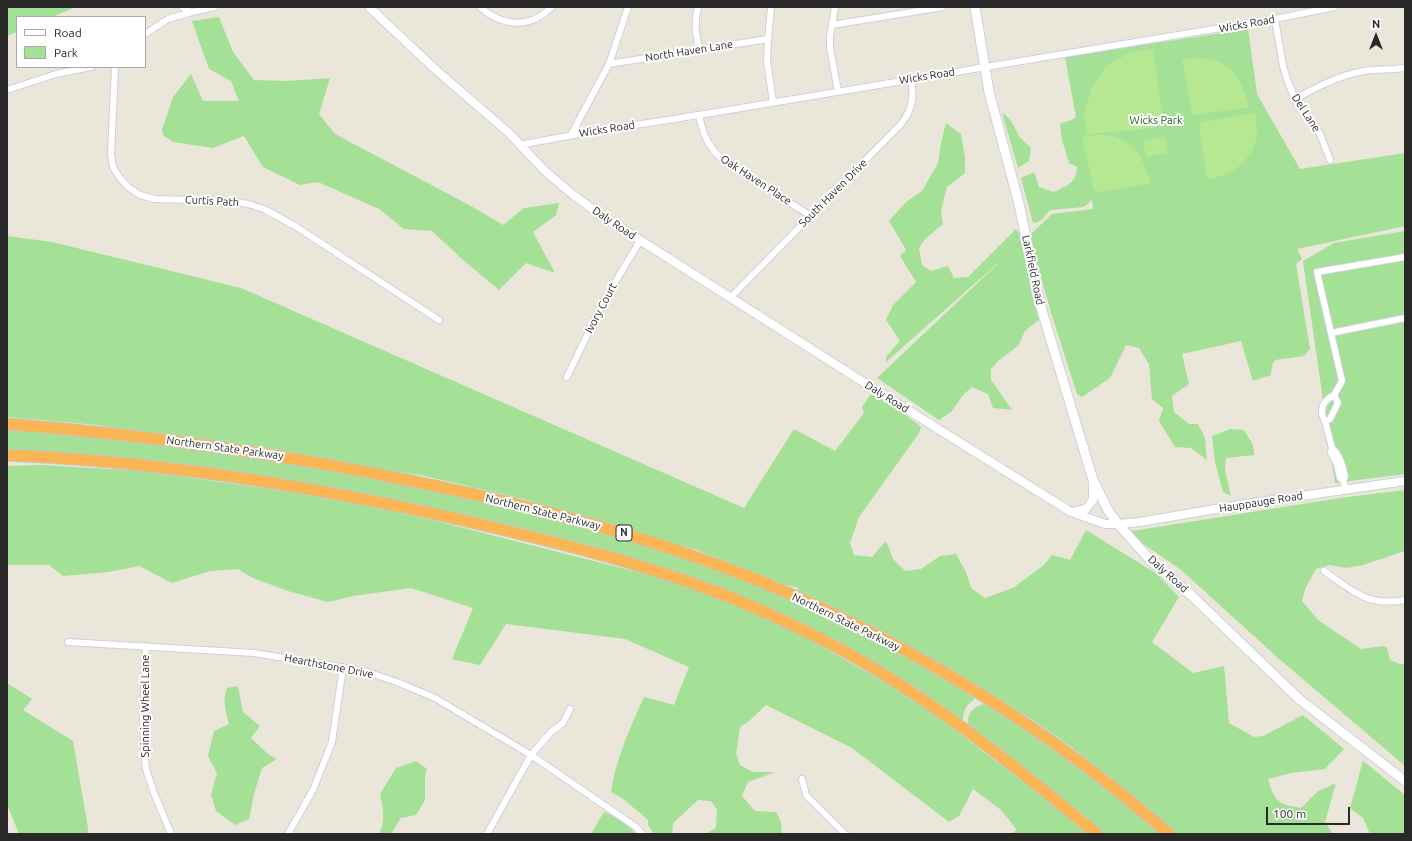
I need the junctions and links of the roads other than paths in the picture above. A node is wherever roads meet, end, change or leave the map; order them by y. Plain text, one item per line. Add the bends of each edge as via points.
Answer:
1 (182, 7) edge
2 (216, 7) edge
3 (369, 7) edge
4 (480, 7) edge
5 (552, 7) edge
6 (628, 7) edge
7 (698, 7) edge
8 (771, 7) edge
9 (835, 7) edge
10 (943, 7) edge
11 (975, 7) edge
12 (1334, 7) edge
13 (192, 12) junction
14 (1275, 19) junction
15 (832, 25) junction
16 (146, 33) edge
17 (768, 39) junction
18 (699, 49) junction
19 (610, 64) junction
20 (985, 66) junction
21 (86, 68) edge
22 (115, 68) edge
23 (1405, 68) edge
24 (911, 79) junction
25 (7, 90) edge
26 (838, 91) junction
27 (1295, 99) junction
28 (773, 102) junction
29 (699, 115) junction
30 (572, 135) junction
31 (520, 145) junction
32 (1330, 160) dead end
33 (811, 216) junction
34 (640, 241) junction
35 (1405, 257) edge
36 (731, 298) junction
37 (1405, 318) edge
38 (439, 320) dead end
39 (1331, 333) junction
40 (566, 377) dead end
41 (1334, 395) junction
42 (1325, 421) junction
43 (7, 424) edge
44 (7, 455) edge
45 (1093, 480) junction
46 (1405, 481) edge
47 (1346, 489) junction
48 (1071, 512) junction
49 (1118, 524) junction
50 (1324, 571) dead end
51 (1405, 600) edge
52 (68, 642) dead end
53 (146, 646) junction
54 (343, 667) junction
55 (570, 709) dead end
56 (531, 755) junction
57 (802, 779) dead end
58 (1405, 781) edge
59 (171, 834) edge
60 (288, 834) edge
61 (487, 834) edge
62 (642, 834) edge
63 (845, 834) edge
64 (1097, 834) edge
65 (1169, 834) edge

1 - 13 street
2 - 13 street
3 - 31 street, Daly Road via 436,70 509,132
4 - 5 street via 495,18 522,23 537,18
6 - 19 street
7 - 18 street via 695,18
8 - 17 street
9 - 15 street
10 - 15 street
11 - 20 main road, Larkfield Road
12 - 14 street, Wicks Road
13 - 16 street via 168,19
14 - 20 street, Wicks Road
14 - 27 street, Del Lane via 1283,66
15 - 26 street via 830,48
17 - 18 street, North Haven Lane
17 - 28 street via 767,61
18 - 19 street, North Haven Lane
19 - 30 street
20 - 24 street, Wicks Road
20 - 45 main road, Larkfield Road via 989,92 1019,204 1040,304
21 - 25 street via 56,74
22 - 38 street, Curtis Path via 111,154 113,167 128,188 140,195 155,198 231,201 264,209 295,226
23 - 27 street via 1350,74
24 - 26 street, Wicks Road
24 - 33 street, South Haven Drive via 913,101 908,116
26 - 28 street, Wicks Road
27 - 32 street, Del Lane via 1320,134
28 - 29 street, Wicks Road
29 - 30 street, Wicks Road
29 - 33 street, Oak Haven Place via 703,133 713,151 724,161
30 - 31 street, Wicks Road
31 - 34 street, Daly Road via 572,194
33 - 36 street, South Haven Drive
34 - 36 street, Daly Road
34 - 40 street, Ivory Court via 603,302
35 - 39 street via 1317,272
36 - 48 street, Daly Road
37 - 39 street
39 - 41 street via 1342,381
41 - 42 street via 1338,403 1330,419
41 - 42 street via 1327,399 1322,408 1322,417
42 - 47 street via 1332,448 1342,463
43 - 65 highway, Northern State Parkway / N via 172,440 368,472 488,497 587,522 705,560 818,607 946,673 1064,750
44 - 64 highway via 176,468 318,490 520,534 612,558 689,582 803,630 893,680 969,733
45 - 48 street via 1093,500 1086,509
45 - 49 main road, Larkfield Road
46 - 47 street, Hauppauge Road
47 - 49 street, Hauppauge Road
48 - 49 street, Daly Road via 1105,524
49 - 58 main road, Daly Road via 1152,562 1191,595 1299,699
50 - 51 street via 1369,600
52 - 53 street, Hearthstone Drive
53 - 54 street, Hearthstone Drive via 254,653
53 - 59 street, Spinning Wheel Lane via 143,721 146,769
54 - 56 street, Hearthstone Drive via 397,682 435,698
54 - 60 street via 332,742 313,790
55 - 56 street via 563,723 551,732
56 - 61 street
56 - 62 street, Hearthstone Drive via 636,827
57 - 63 street via 806,795

